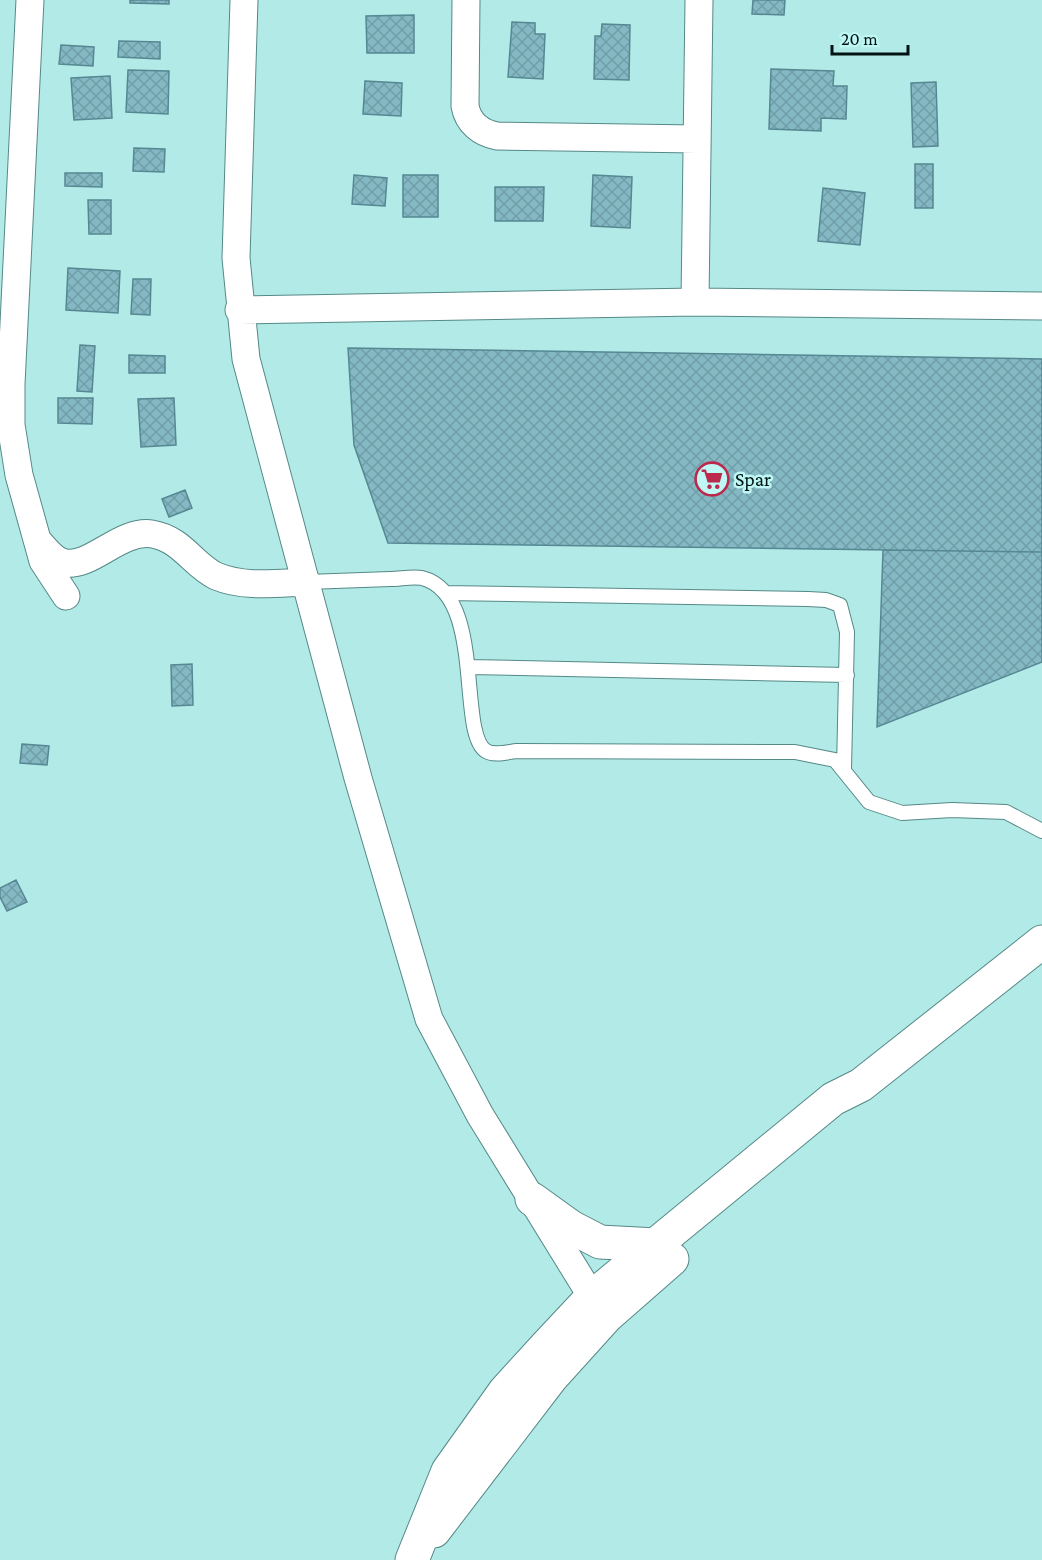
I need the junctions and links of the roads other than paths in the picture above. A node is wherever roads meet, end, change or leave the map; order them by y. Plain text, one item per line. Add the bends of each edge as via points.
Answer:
1 (30, 0) edge
2 (244, 0) edge
3 (466, 0) edge
4 (699, 0) edge
5 (697, 139) junction
6 (694, 302) junction
7 (1042, 306) edge
8 (239, 310) junction
9 (37, 540) junction
10 (307, 582) junction
11 (444, 593) junction
12 (66, 596) dead end
13 (469, 667) junction
14 (847, 675) junction
15 (844, 769) junction
16 (1042, 831) edge
17 (1042, 942) edge
18 (861, 1085) junction
19 (532, 1199) junction
20 (656, 1245) junction
21 (600, 1306) junction
22 (413, 1558) edge

1 - 9 street via 11,425 19,475
2 - 8 street via 236,258
3 - 5 street via 465,106 470,119 481,130 497,136
4 - 5 street
5 - 6 street
6 - 7 street
6 - 8 street
8 - 10 street via 246,359
9 - 10 street via 61,562 73,563 126,536 150,534 170,540 215,576 241,583
9 - 12 street via 43,561
10 - 11 lane via 422,578
10 - 19 street via 358,778 429,1019 475,1106
11 - 13 lane via 457,612
11 - 14 lane via 826,600 840,605 845,616
13 - 14 lane
13 - 15 lane via 476,739 486,752 493,754 795,752 828,758
14 - 15 lane
15 - 16 lane via 869,802 903,813 1006,812
17 - 18 street
18 - 20 street via 833,1099
18 - 21 street via 842,1110
19 - 20 street via 600,1242
19 - 21 street
20 - 21 street
21 - 22 street via 551,1378

